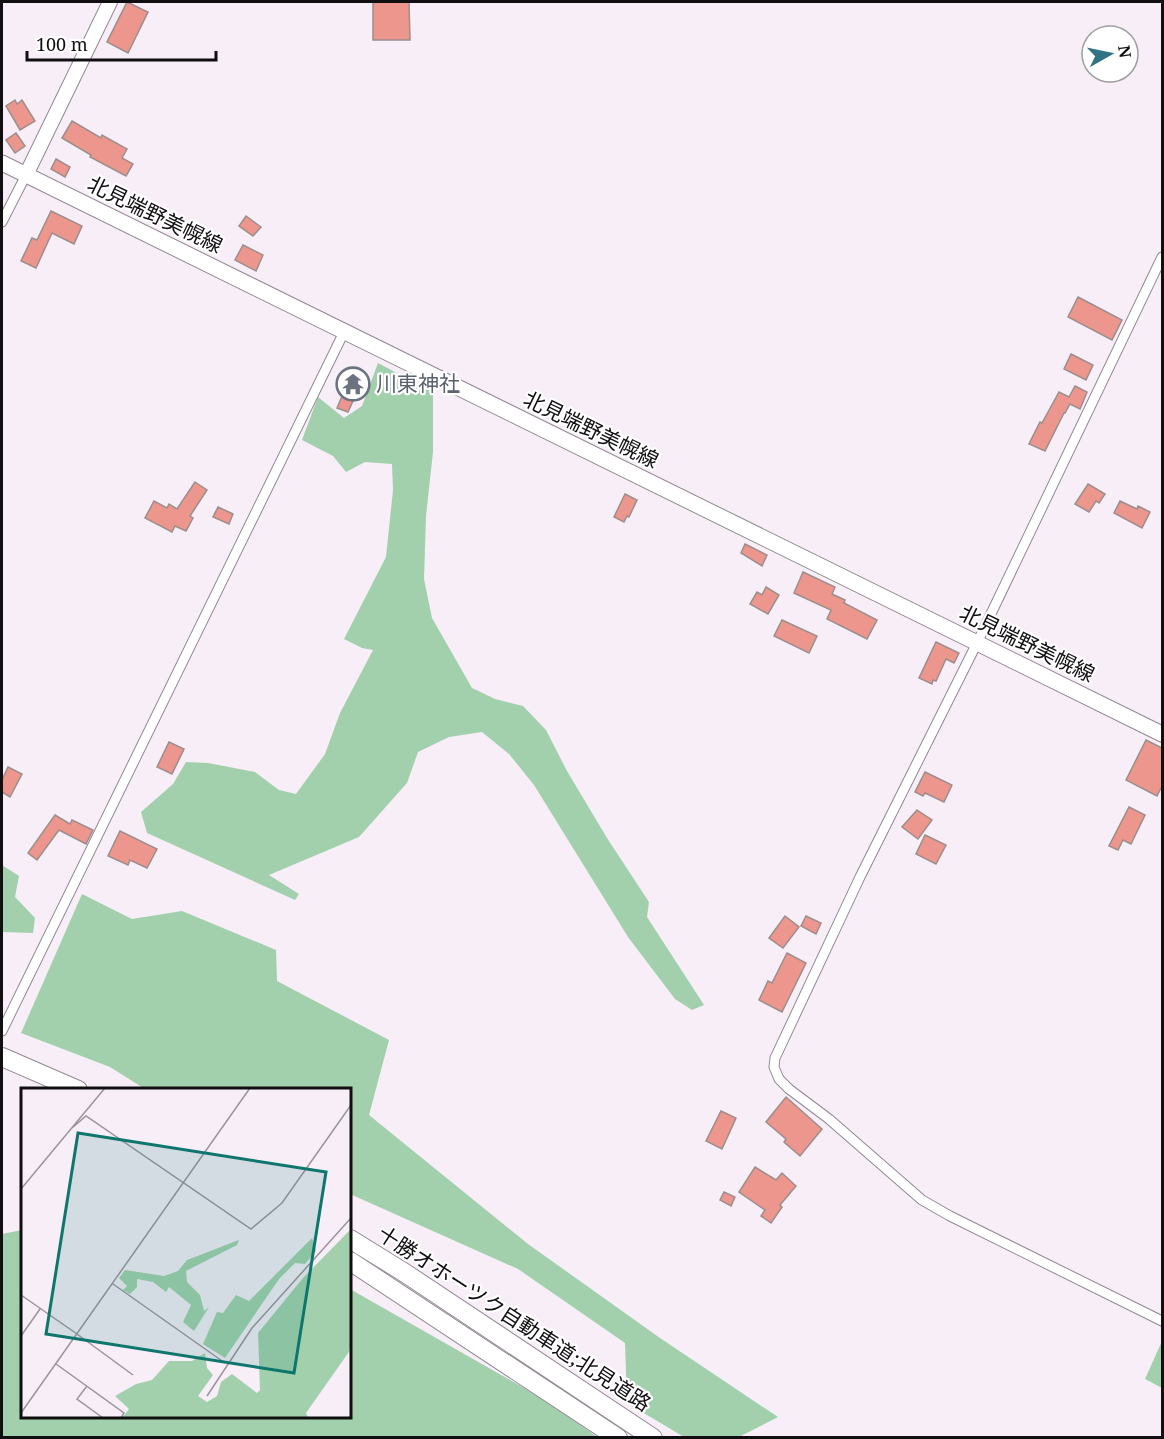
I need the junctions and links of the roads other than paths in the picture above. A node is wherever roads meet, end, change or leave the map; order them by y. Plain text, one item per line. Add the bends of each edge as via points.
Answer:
1 (110, 2) edge
2 (2, 163) edge
3 (26, 175) junction
4 (2, 222) edge
5 (1162, 257) edge
6 (344, 332) junction
7 (977, 643) junction
8 (1162, 734) edge
9 (2, 1030) edge
10 (2, 1057) edge
11 (2, 1066) edge
12 (44, 1088) edge
13 (76, 1088) edge
14 (351, 1240) edge
15 (351, 1263) edge
16 (1162, 1321) edge
17 (650, 1435) edge
18 (618, 1437) edge

1 - 3 main road
2 - 3 main road, 北見端野美幌線
3 - 4 street
3 - 6 main road, 北見端野美幌線
5 - 7 street
6 - 7 main road, 北見端野美幌線
6 - 9 street
7 - 8 main road, 北見端野美幌線
7 - 16 street via 860,878 774,1067 789,1089 922,1200
10 - 13 highway
11 - 12 highway
14 - 17 highway, 十勝オホーツク自動車道;北見道路
15 - 18 highway, 十勝オホーツク自動車道;北見道路

